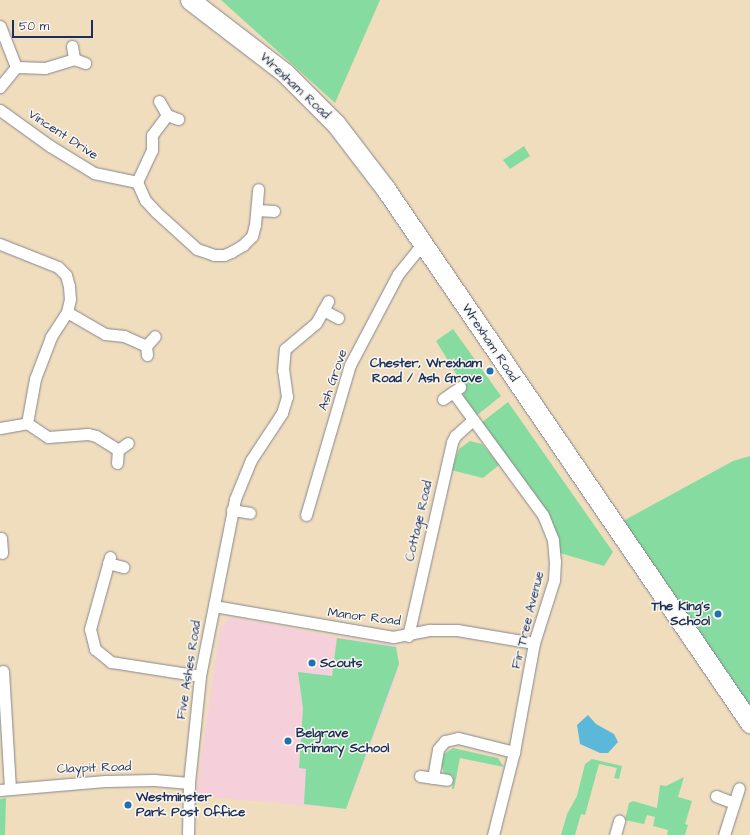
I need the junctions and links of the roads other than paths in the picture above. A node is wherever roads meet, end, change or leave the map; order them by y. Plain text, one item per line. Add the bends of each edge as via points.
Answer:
1 (190, 0) edge
2 (0, 26) edge
3 (72, 46) dead end
4 (74, 59) junction
5 (85, 62) dead end
6 (16, 66) junction
7 (0, 87) edge
8 (159, 101) dead end
9 (0, 110) edge
10 (167, 115) junction
11 (178, 119) dead end
12 (136, 182) junction
13 (258, 189) dead end
14 (257, 210) junction
15 (274, 211) dead end
16 (0, 244) edge
17 (422, 244) junction
18 (67, 312) junction
19 (338, 318) dead end
20 (155, 336) dead end
21 (443, 398) dead end
22 (473, 420) junction
23 (27, 423) junction
24 (0, 428) edge
25 (128, 443) dead end
26 (118, 450) junction
27 (117, 463) dead end
28 (232, 510) junction
29 (250, 513) dead end
30 (306, 515) dead end
31 (4, 538) edge
32 (2, 553) dead end
33 (124, 567) dead end
34 (214, 606) junction
35 (408, 636) junction
36 (534, 643) junction
37 (2, 671) dead end
38 (200, 676) junction
39 (750, 723) edge
40 (514, 752) junction
41 (420, 776) dead end
42 (433, 778) junction
43 (448, 780) dead end
44 (189, 783) junction
45 (739, 788) dead end
46 (5, 789) edge
47 (716, 796) dead end
48 (734, 803) junction
49 (619, 821) dead end
50 (188, 835) edge
51 (493, 835) edge
52 (616, 835) edge
53 (724, 835) edge

1 - 17 highway, Wrexham Road via 285,73 310,96 336,124
2 - 6 street
3 - 4 street
4 - 5 street
4 - 6 street via 45,68
6 - 7 street
8 - 10 street
9 - 12 street, Vincent Drive via 50,146 94,172
10 - 11 street
10 - 12 street via 152,134 152,150
12 - 14 street via 145,200 156,212 197,248 214,255 224,255 243,246 252,236
13 - 14 street
14 - 15 street
16 - 18 street via 58,267 66,275 70,299
17 - 30 street, Ash Grove via 398,274 350,365
17 - 39 highway, Wrexham Road
18 - 20 street via 105,334 124,336 147,350
18 - 23 street via 42,355
19 - 28 street, Five Ashes Road via 325,306 316,323 285,349 283,370 286,397 282,413 251,460
21 - 22 street, Fir Tree Avenue via 456,389
22 - 35 street, Cottage Road via 452,442
22 - 36 street, Fir Tree Avenue via 543,515 553,540 554,580
23 - 24 street
23 - 26 street via 48,437 96,436
25 - 26 street
26 - 27 street
28 - 29 street
28 - 34 street, Five Ashes Road
31 - 32 street
33 - 38 street via 109,560 90,629 95,649 111,662
34 - 35 street, Manor Road via 349,631 393,637
34 - 38 street, Five Ashes Road
35 - 36 street, Manor Road via 430,630 457,630
36 - 40 street, Fir Tree Avenue
37 - 46 street
38 - 44 street, Five Ashes Road
40 - 42 street via 458,738 445,741 438,748
40 - 51 street, Fir Tree Avenue
41 - 42 street
42 - 43 street
44 - 46 street, Claypit Road via 154,780 112,781
44 - 50 street, Five Ashes Road
45 - 48 street
47 - 48 street
48 - 53 street
49 - 52 street

